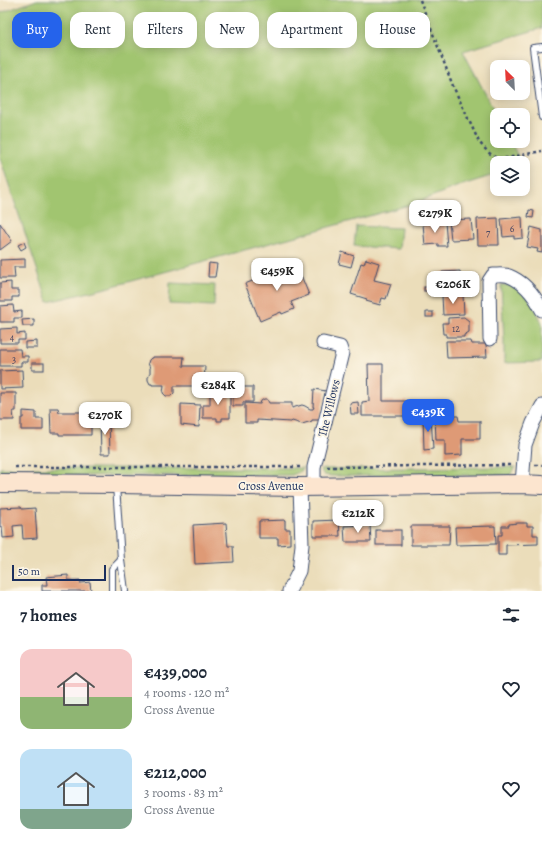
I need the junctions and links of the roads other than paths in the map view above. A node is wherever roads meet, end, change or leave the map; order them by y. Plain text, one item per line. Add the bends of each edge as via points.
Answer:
1 (542, 47) edge
2 (542, 117) edge
3 (542, 310) edge
4 (490, 339) dead end
5 (323, 343) dead end
6 (542, 406) edge
7 (0, 483) edge
8 (116, 484) junction
9 (522, 484) junction
10 (542, 485) edge
11 (307, 487) junction
12 (121, 560) junction
13 (112, 591) edge
14 (125, 591) edge
15 (289, 591) edge

1 - 2 lane via 533,48
3 - 4 street via 524,285 508,275 493,275 489,281
5 - 11 street, The Willows via 340,347 342,353
6 - 9 street via 525,445
7 - 8 street, Cross Avenue
8 - 11 street, Cross Avenue
8 - 12 lane
9 - 10 street, Cross Avenue
9 - 11 street, Cross Avenue
11 - 15 street, The Willows via 300,571
12 - 13 lane via 112,570
12 - 14 lane

